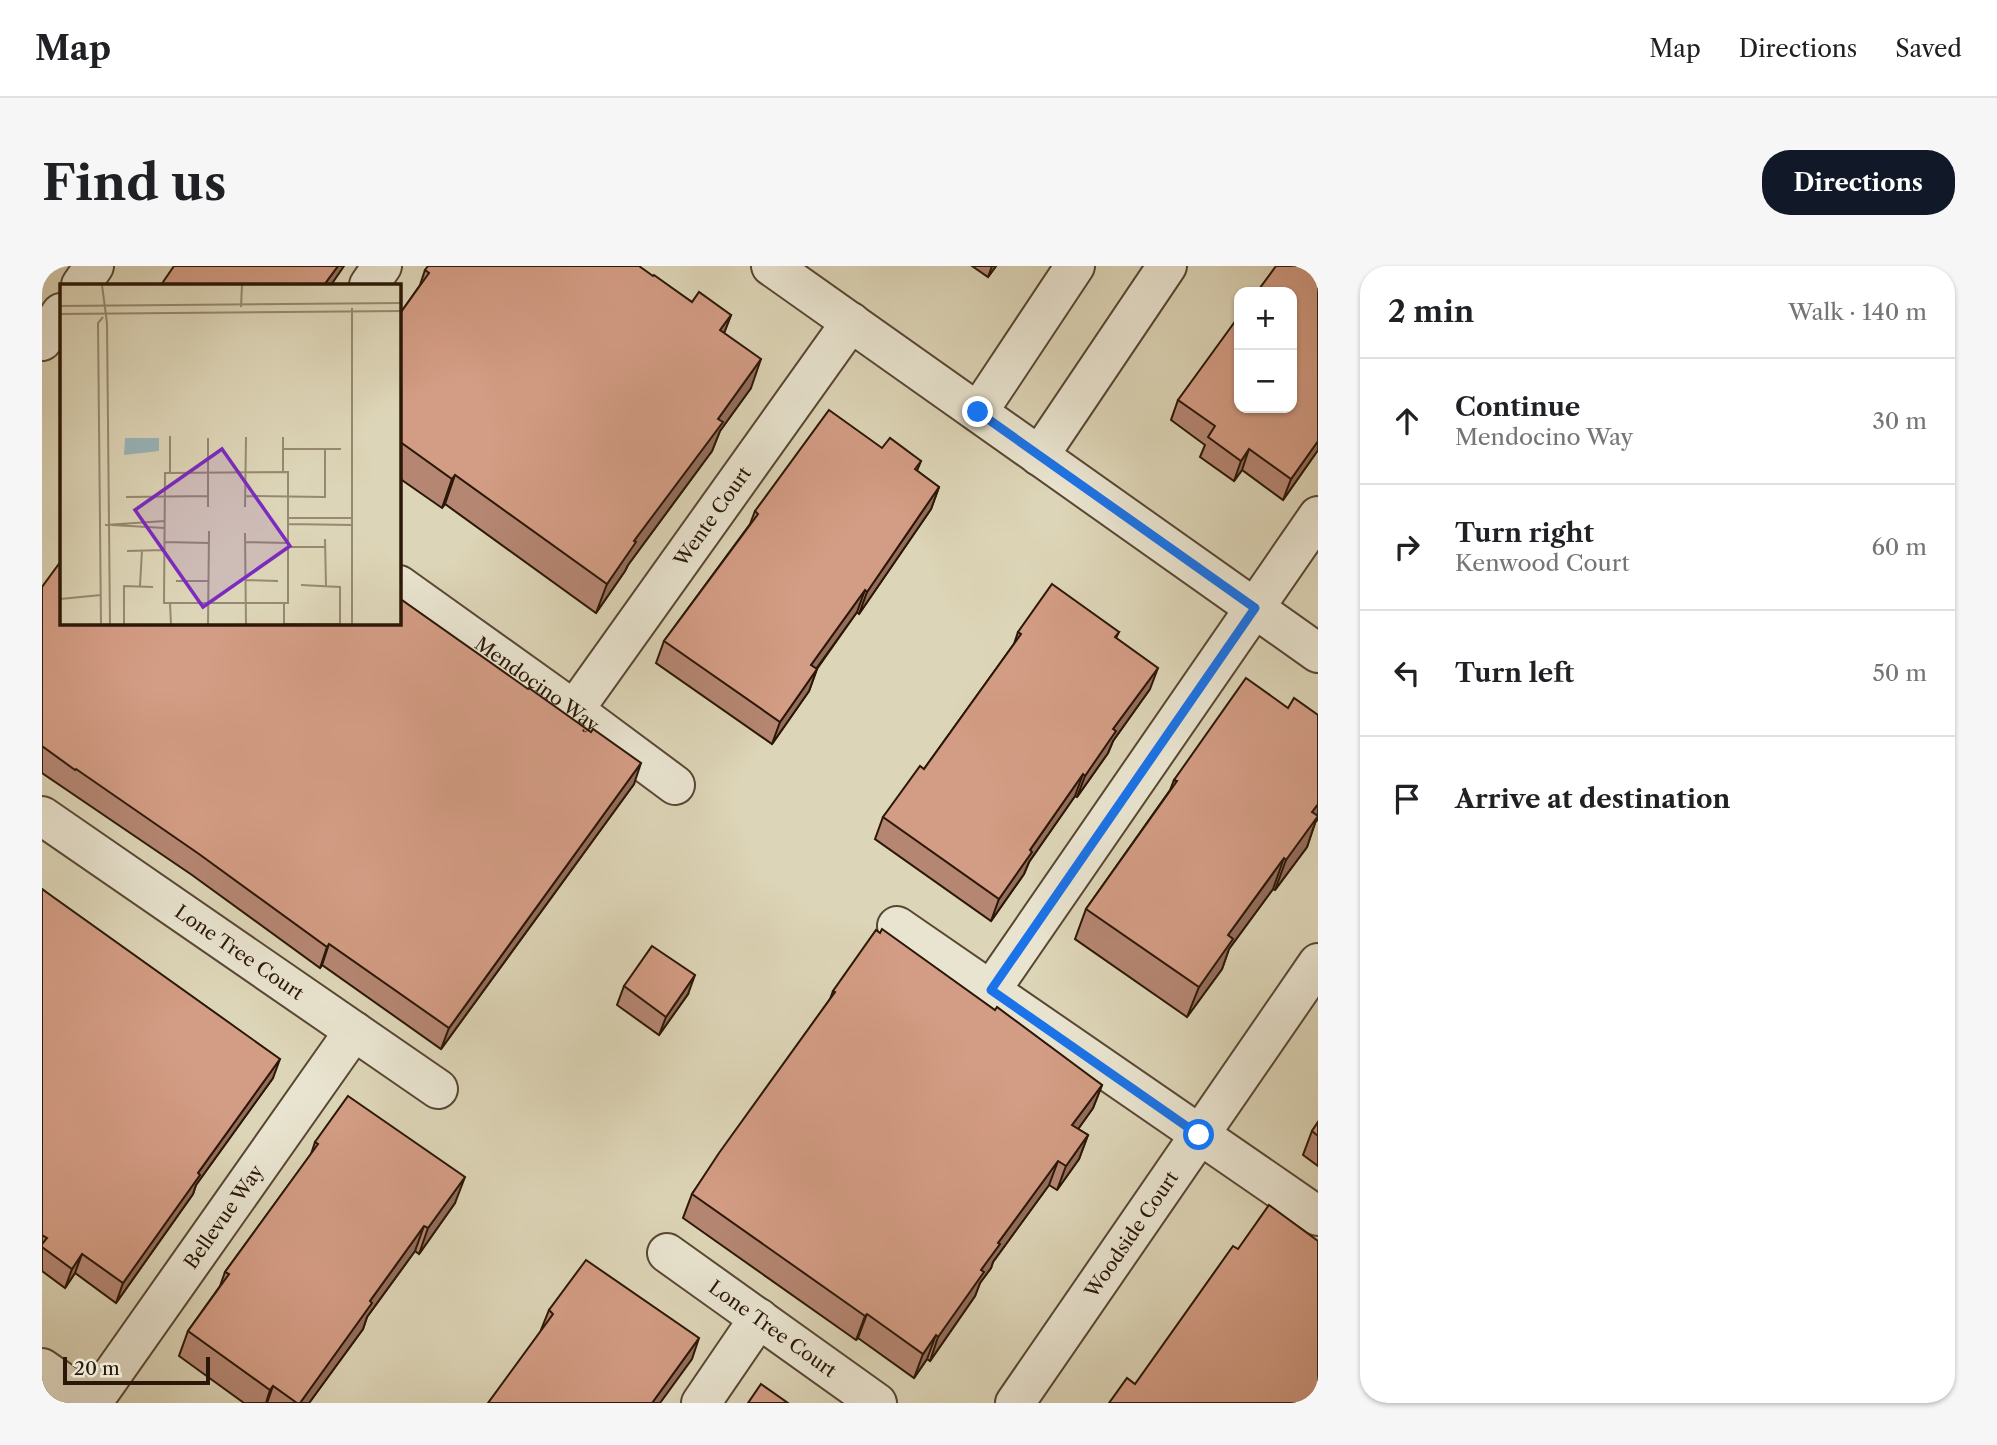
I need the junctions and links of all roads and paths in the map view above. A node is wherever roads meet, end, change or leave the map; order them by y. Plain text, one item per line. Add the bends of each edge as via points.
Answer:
1 (94, 266) edge
2 (382, 266) edge
3 (1075, 266) edge
4 (1167, 266) edge
5 (780, 269) edge
6 (82, 284) edge
7 (370, 284) edge
8 (851, 322) junction
9 (978, 412) junction
10 (1039, 456) junction
11 (1318, 516) edge
12 (401, 586) edge
13 (1255, 608) junction
14 (1318, 653) edge
15 (574, 710) junction
16 (675, 785) dead end
17 (42, 816) edge
18 (897, 926) dead end
19 (1318, 963) edge
20 (991, 990) junction
21 (354, 1031) junction
22 (438, 1089) dead end
23 (1199, 1135) junction
24 (1318, 1216) edge
25 (667, 1253) dead end
26 (759, 1318) junction
27 (47, 1381) edge
28 (92, 1403) edge
29 (701, 1403) edge
30 (877, 1403) edge
31 (1015, 1403) edge

1 - 6 street
2 - 7 street
3 - 9 street
4 - 10 street
5 - 8 street
8 - 9 street
8 - 15 street, Wente Court
9 - 10 street
10 - 13 street
11 - 13 street
12 - 15 street, Mendocino Way
13 - 14 street
13 - 20 street
15 - 16 street, Mendocino Way
17 - 21 street, Lone Tree Court
18 - 20 street
19 - 23 street, Woodside Court
20 - 23 street
21 - 22 street, Lone Tree Court
21 - 28 street, Bellevue Way
23 - 24 street
23 - 31 street, Woodside Court
25 - 26 street, Lone Tree Court
26 - 29 street
26 - 30 street, Lone Tree Court
27 - 28 street

